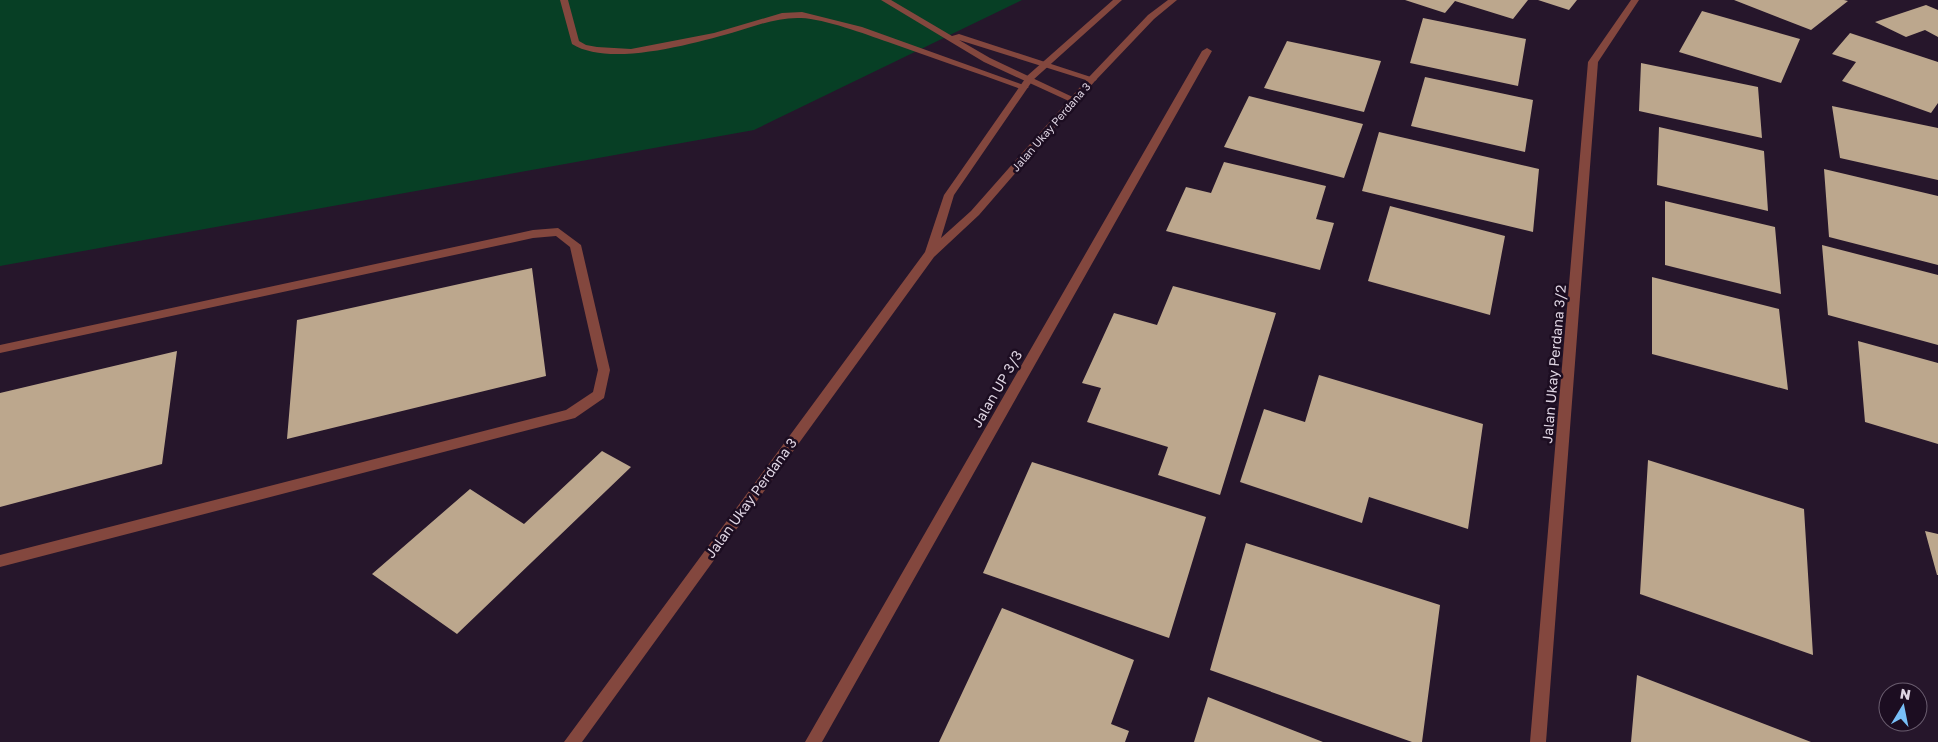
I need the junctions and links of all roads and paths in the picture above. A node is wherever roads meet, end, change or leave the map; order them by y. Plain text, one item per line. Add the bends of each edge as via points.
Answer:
1 (564, 0) edge
2 (885, 0) edge
3 (1118, 0) edge
4 (1173, 0) edge
5 (1635, 0) edge
6 (925, 25) junction
7 (1207, 52) dead end
8 (1046, 64) junction
9 (1092, 79) junction
10 (1027, 83) junction
11 (1074, 100) junction
12 (930, 254) junction
13 (0, 348) edge
14 (0, 562) edge
15 (572, 742) edge
16 (813, 742) edge
17 (1538, 742) edge

1 - 10 street via 575,42 598,50 631,52 715,35 791,14 859,29
2 - 6 street
3 - 8 street, Jalan Ukay Perdana 3
4 - 9 street, Jalan Ukay Perdana 3 via 1151,17
5 - 17 street, Jalan Ukay Perdana 3/2 via 1593,62
6 - 8 street
6 - 10 street
7 - 16 street, Jalan UP 3/3
8 - 9 street
8 - 10 street, Jalan Ukay Perdana 3
9 - 11 street, Jalan Ukay Perdana 3
10 - 11 street
10 - 12 street, Jalan Ukay Perdana 3 via 949,195
11 - 12 street, Jalan Ukay Perdana 3 via 975,213
12 - 15 street, Jalan Ukay Perdana 3
13 - 14 street via 533,234 558,232 575,244 604,370 599,395 570,414

